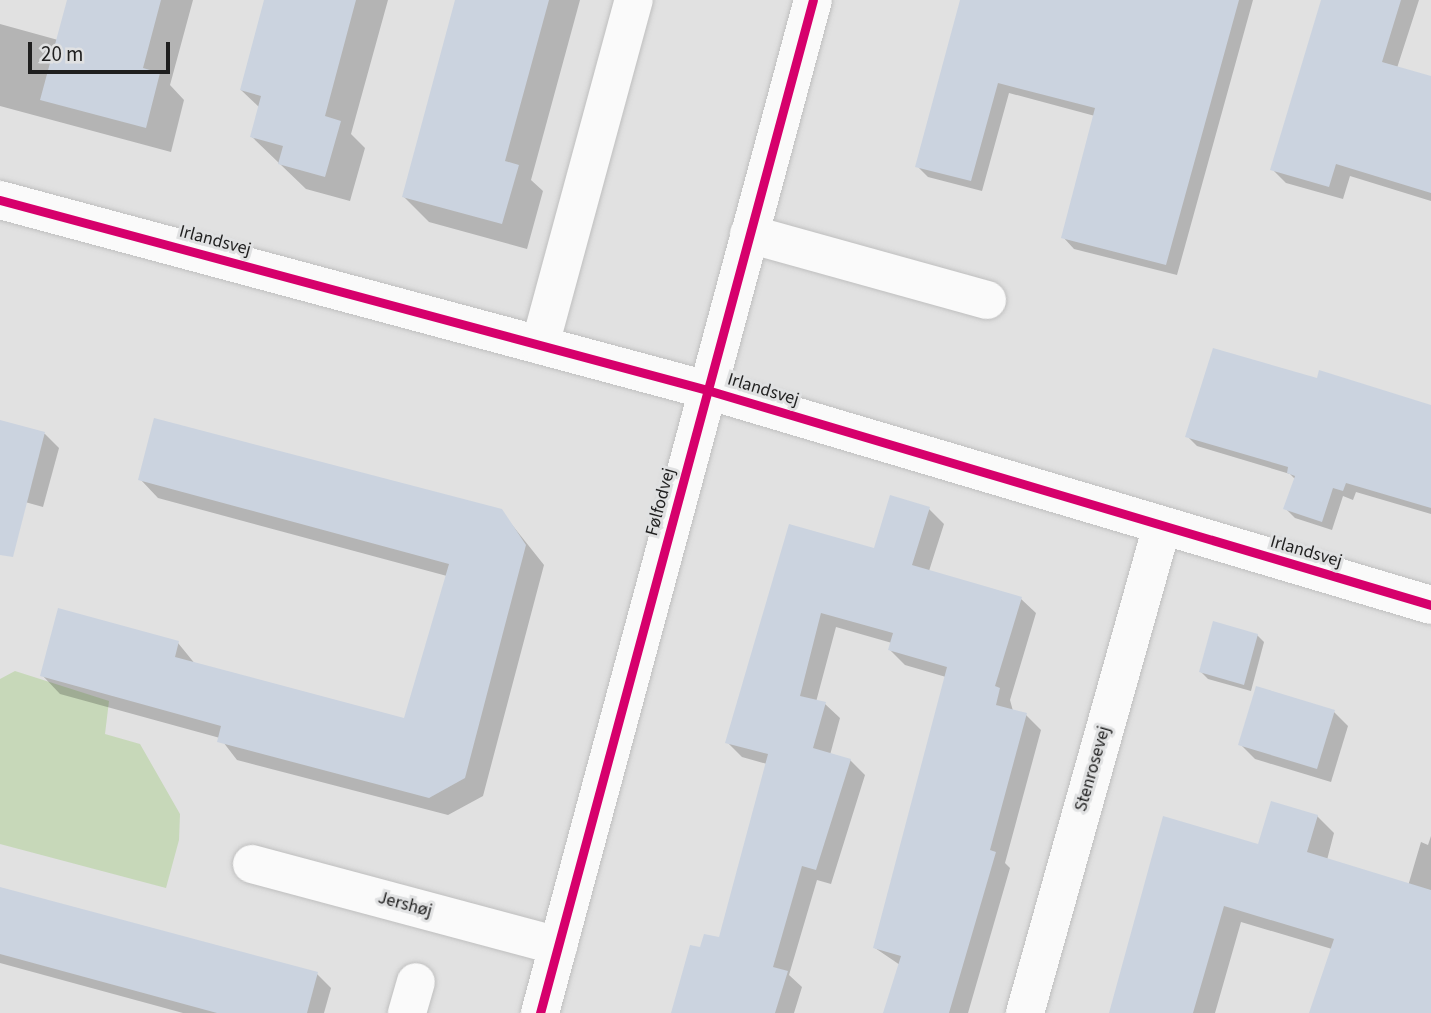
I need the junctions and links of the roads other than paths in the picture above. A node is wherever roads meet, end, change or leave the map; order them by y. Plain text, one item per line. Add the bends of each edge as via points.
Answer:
1 (634, 0) edge
2 (813, 0) edge
3 (0, 200) edge
4 (750, 234) junction
5 (987, 300) dead end
6 (540, 345) junction
7 (707, 390) junction
8 (1162, 526) junction
9 (1431, 605) edge
10 (252, 864) dead end
11 (558, 946) junction
12 (540, 1013) edge
13 (1025, 1013) edge

1 - 6 street
2 - 4 street, Følfodvej
3 - 6 street, Irlandsvej
4 - 5 street
4 - 7 street, Følfodvej
6 - 7 street, Irlandsvej
7 - 8 street, Irlandsvej
7 - 11 street, Følfodvej
8 - 9 street, Irlandsvej
8 - 13 street, Stenrosevej
10 - 11 street, Jershøj
11 - 12 street, Følfodvej

